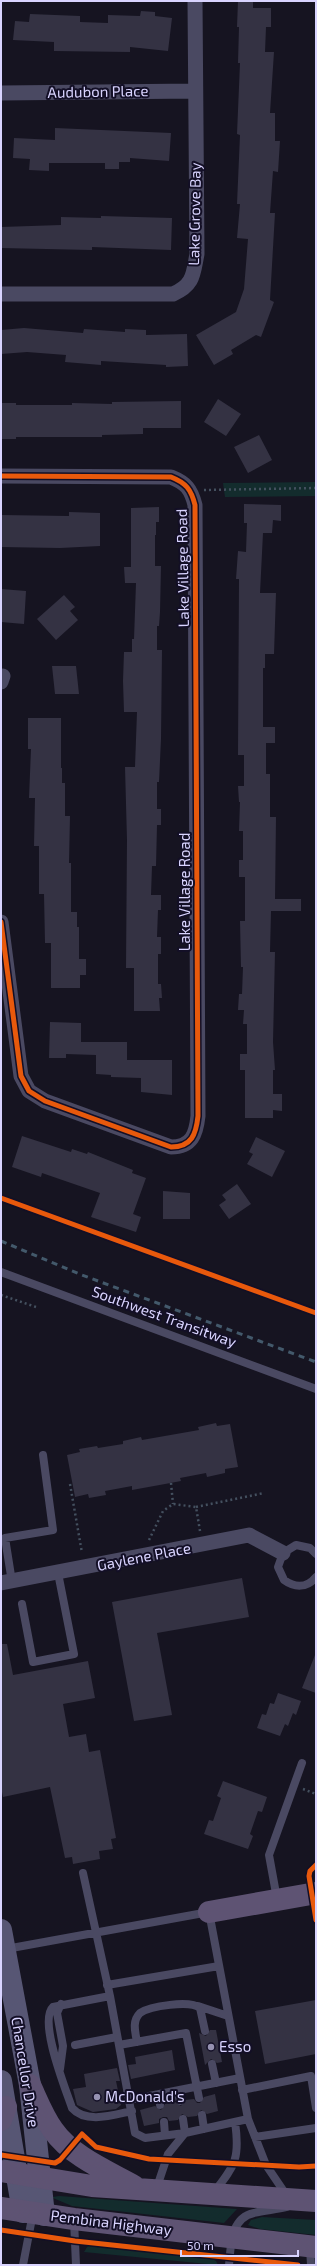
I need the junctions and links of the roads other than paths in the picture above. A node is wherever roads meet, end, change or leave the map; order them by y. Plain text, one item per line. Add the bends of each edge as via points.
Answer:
1 (195, 1) edge
2 (196, 91) junction
3 (1, 93) edge
4 (1, 294) edge
5 (1, 476) edge
6 (1, 922) edge
7 (1, 1272) edge
8 (316, 1389) edge
9 (43, 1455) dead end
10 (282, 1553) junction
11 (316, 1554) edge
12 (58, 1573) junction
13 (316, 1577) edge
14 (6, 1582) edge
15 (22, 1604) dead end
16 (302, 1763) dead end
17 (83, 1873) dead end
18 (316, 1893) edge
19 (277, 1900) junction
20 (209, 1912) junction
21 (96, 1933) junction
22 (2, 1943) edge
23 (219, 1966) junction
24 (107, 1985) junction
25 (110, 1996) junction
26 (198, 2006) junction
27 (228, 2016) junction
28 (205, 2031) dead end
29 (118, 2041) junction
30 (137, 2042) junction
31 (75, 2045) dead end
32 (212, 2064) dead end
33 (240, 2078) junction
34 (1, 2081) edge
35 (216, 2083) junction
36 (30, 2085) junction
37 (196, 2087) junction
38 (242, 2090) junction
39 (177, 2091) junction
40 (159, 2094) junction
41 (199, 2098) dead end
42 (130, 2100) junction
43 (180, 2101) dead end
44 (160, 2105) dead end
45 (316, 2108) edge
46 (132, 2112) junction
47 (4, 2113) edge
48 (202, 2115) dead end
49 (183, 2119) dead end
50 (248, 2119) junction
51 (164, 2122) dead end
52 (235, 2122) junction
53 (316, 2128) edge
54 (204, 2129) junction
55 (185, 2133) junction
56 (165, 2135) junction
57 (255, 2138) junction
58 (9, 2173) edge
59 (40, 2178) junction
60 (148, 2189) junction
61 (213, 2193) junction
62 (304, 2200) edge
63 (1, 2208) edge
64 (33, 2213) junction
65 (74, 2219) junction
66 (233, 2237) junction
67 (312, 2253) edge
68 (23, 2265) edge
69 (76, 2265) edge
70 (229, 2265) edge

1 - 2 street, Lake Grove Bay
2 - 3 street, Audubon Place
2 - 4 street, Lake Grove Bay via 197,254 188,286 173,294
5 - 6 street, Lake Village Road via 171,476 183,482 192,493 196,505 198,1116 196,1132 188,1142 180,1147 171,1147 45,1101 29,1091 21,1076
7 - 8 lane, Southwest Transitway
9 - 14 lane via 53,1530 5,1538
10 - 11 lane via 296,1545 310,1548
10 - 12 street, Gaylene Place via 250,1535
10 - 13 lane via 278,1567 284,1580 290,1584 303,1586
12 - 14 street, Gaylene Place
12 - 15 lane via 74,1654 33,1662
16 - 19 lane via 269,1855
17 - 21 lane
18 - 19 main road
19 - 20 main road
20 - 21 lane
20 - 23 lane
21 - 22 lane
21 - 24 lane
22 - 36 street, Chancellor Drive
23 - 24 lane
23 - 27 lane
24 - 25 lane
25 - 29 lane
25 - 46 lane via 61,2004 57,2013 63,2053 59,2070 72,2108 78,2114 92,2117
26 - 27 lane
26 - 28 lane
26 - 30 lane via 185,2003 143,2011 136,2020
27 - 33 lane
29 - 30 lane
29 - 31 lane
29 - 42 lane
30 - 37 lane via 186,2033
32 - 35 lane
33 - 35 lane
33 - 38 lane
34 - 47 street, Chancellor Drive
35 - 37 lane
36 - 59 street, Chancellor Drive
36 - 60 main road via 45,2117 60,2138 102,2168
37 - 39 lane
37 - 41 lane
38 - 45 lane via 311,2076
38 - 50 lane
39 - 40 lane
39 - 43 lane
40 - 42 lane
40 - 44 lane
42 - 46 lane
46 - 56 lane via 138,2136 145,2138
47 - 58 street, Chancellor Drive
48 - 54 lane
49 - 55 lane
50 - 52 lane
50 - 57 lane
51 - 56 lane
52 - 54 lane
52 - 61 lane via 238,2145 236,2158 231,2170
53 - 57 lane
54 - 55 lane
55 - 56 lane
55 - 60 lane via 168,2154
57 - 62 lane via 266,2165
58 - 59 main road
58 - 64 street, Chancellor Drive
59 - 60 main road via 92,2186
59 - 64 street, Chancellor Drive
60 - 61 main road
61 - 62 main road
62 - 66 lane via 271,2212 246,2215 238,2223
63 - 64 main road, Pembina Highway
64 - 65 main road, Pembina Highway
64 - 68 lane
65 - 66 main road, Pembina Highway
65 - 69 lane
66 - 67 main road, Pembina Highway
66 - 70 lane

